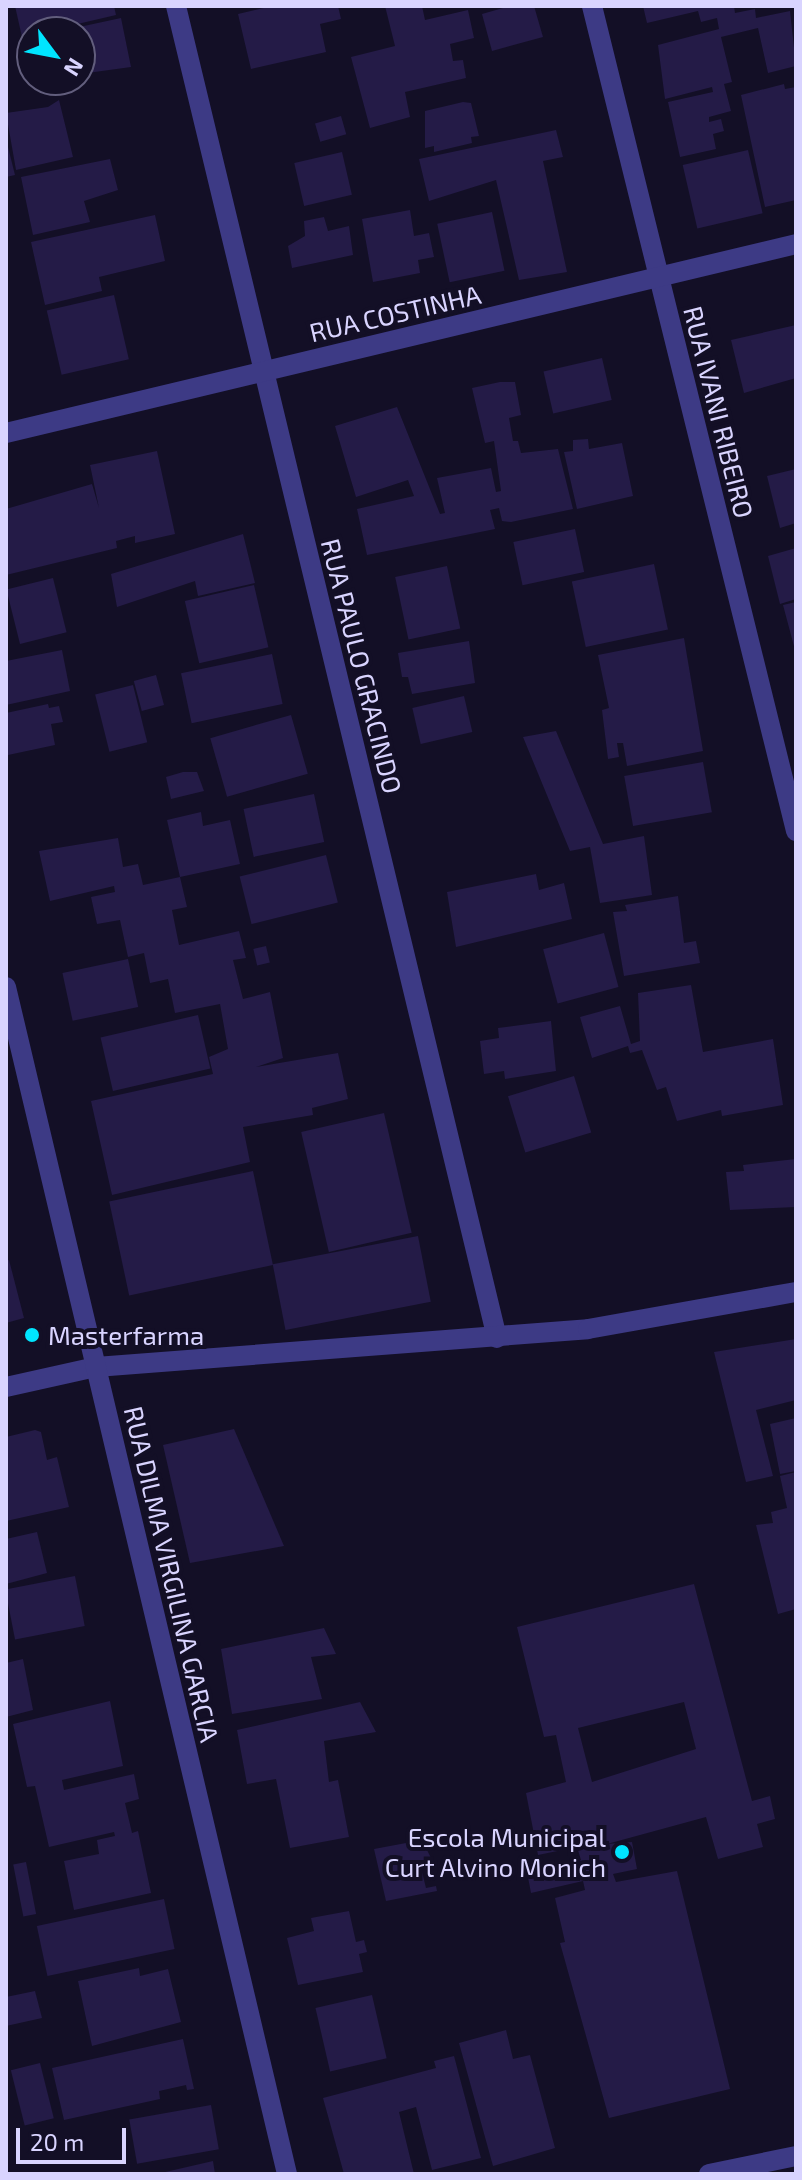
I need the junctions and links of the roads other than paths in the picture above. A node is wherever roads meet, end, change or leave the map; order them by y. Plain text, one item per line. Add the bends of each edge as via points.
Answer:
1 (176, 6) edge
2 (592, 6) edge
3 (796, 244) edge
4 (659, 277) junction
5 (264, 372) junction
6 (6, 433) edge
7 (796, 831) edge
8 (6, 987) edge
9 (796, 1292) edge
10 (497, 1338) junction
11 (96, 1367) junction
12 (6, 1387) edge
13 (796, 2156) edge
14 (287, 2174) edge
15 (709, 2174) edge

1 - 5 street, RUA PAULO GRACINDO
2 - 4 street, RUA IVANI RIBEIRO
3 - 4 street, RUA COSTINHA
4 - 5 street, RUA COSTINHA
4 - 7 street, RUA IVANI RIBEIRO
5 - 6 street, RUA COSTINHA
5 - 10 street, RUA PAULO GRACINDO
8 - 11 street, RUA DILMA VIRGILINA GARCIA
9 - 10 street via 588,1329
10 - 11 street
11 - 12 street
11 - 14 street, RUA DILMA VIRGILINA GARCIA
13 - 15 street

